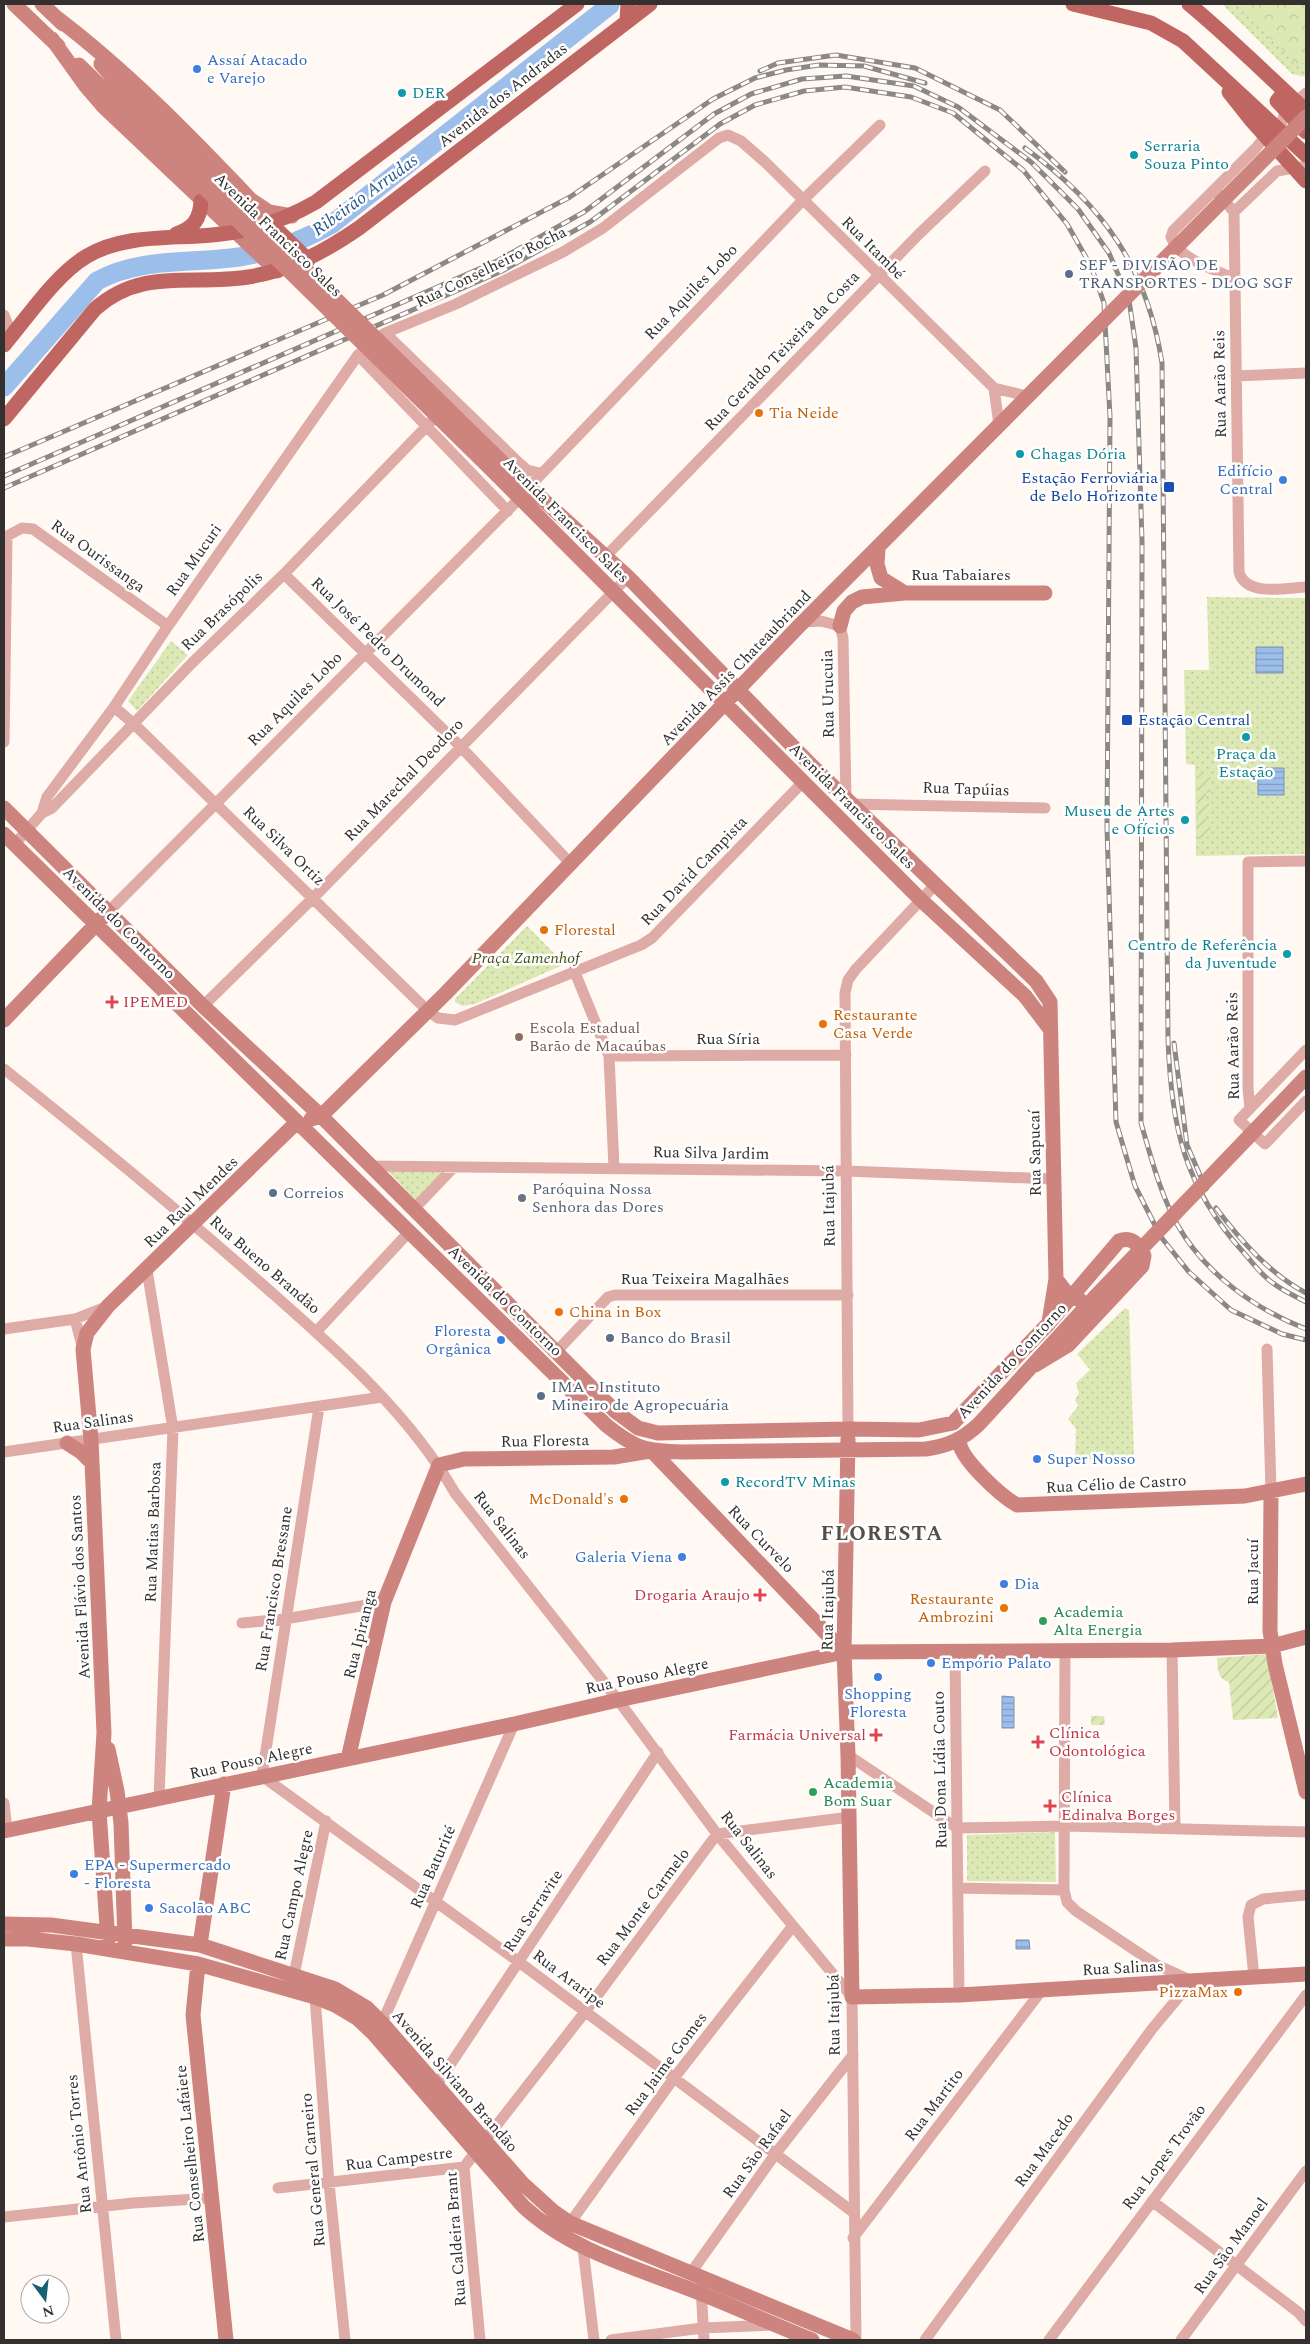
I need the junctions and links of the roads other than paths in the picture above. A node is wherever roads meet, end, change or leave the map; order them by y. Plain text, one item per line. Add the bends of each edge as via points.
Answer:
1 (14, 4) edge
2 (42, 4) edge
3 (577, 4) edge
4 (628, 4) edge
5 (650, 4) edge
6 (1073, 4) edge
7 (1189, 4) edge
8 (57, 18) junction
9 (627, 21) junction
10 (52, 39) junction
11 (125, 101) junction
12 (1292, 102) edge
13 (1306, 117) edge
14 (880, 126) dead end
15 (1272, 128) junction
16 (1306, 132) edge
17 (728, 135) joint
18 (190, 136) junction
19 (1306, 155) edge
20 (212, 159) junction
21 (164, 165) junction
22 (1300, 167) edge
23 (985, 171) dead end
24 (183, 182) junction
25 (1306, 182) edge
26 (1215, 189) junction
27 (201, 200) junction
28 (803, 200) junction
29 (1234, 212) junction
30 (292, 216) junction
31 (276, 228) junction
32 (239, 235) junction
33 (165, 238) junction
34 (303, 256) junction
35 (274, 269) junction
36 (878, 276) junction
37 (1235, 279) junction
38 (4, 315) edge
39 (384, 333) junction
40 (8, 340) edge
41 (358, 355) junction
42 (1306, 373) edge
43 (1236, 376) junction
44 (994, 388) junction
45 (1031, 393) junction
46 (452, 400) junction
47 (4, 419) edge
48 (999, 425) junction
49 (426, 426) junction
50 (501, 470) junction
51 (540, 473) junction
52 (530, 486) junction
53 (520, 498) junction
54 (508, 511) junction
55 (5, 537) edge
56 (878, 549) junction
57 (606, 556) junction
58 (284, 574) junction
59 (628, 577) junction
60 (1306, 587) edge
61 (613, 592) junction
62 (1045, 592) dead end
63 (905, 593) junction
64 (804, 622) junction
65 (168, 626) junction
66 (840, 626) junction
67 (366, 653) junction
68 (5, 660) edge
69 (738, 691) junction
70 (725, 704) junction
71 (114, 707) junction
72 (133, 723) junction
73 (4, 742) edge
74 (460, 746) junction
75 (804, 782) junction
76 (848, 802) junction
77 (215, 803) junction
78 (886, 803) junction
79 (4, 808) edge
80 (1045, 808) dead end
81 (42, 813) junction
82 (872, 825) junction
83 (27, 831) junction
84 (9, 839) edge
85 (1306, 861) edge
86 (572, 865) junction
87 (935, 885) junction
88 (314, 897) junction
89 (921, 900) junction
90 (108, 912) junction
91 (96, 925) junction
92 (574, 970) junction
93 (1050, 1002) joint
94 (203, 1006) junction
95 (428, 1011) junction
96 (4, 1020) edge
97 (1050, 1029) junction
98 (1306, 1050) edge
99 (846, 1055) junction
100 (609, 1056) junction
101 (4, 1069) edge
102 (1306, 1077) edge
103 (1306, 1101) edge
104 (1250, 1109) junction
105 (321, 1116) junction
106 (298, 1122) junction
107 (315, 1140) junction
108 (369, 1166) junction
109 (453, 1168) junction
110 (614, 1168) junction
111 (846, 1171) junction
112 (1052, 1179) junction
113 (413, 1210) junction
114 (194, 1224) junction
115 (409, 1232) junction
116 (147, 1270) junction
117 (1056, 1279) junction
118 (848, 1294) junction
119 (1071, 1296) junction
120 (1093, 1298) junction
121 (108, 1306) junction
122 (75, 1319) junction
123 (1049, 1323) junction
124 (4, 1329) edge
125 (316, 1332) junction
126 (83, 1349) junction
127 (1267, 1349) dead end
128 (556, 1352) junction
129 (1035, 1365) junction
130 (382, 1397) junction
131 (319, 1407) junction
132 (173, 1429) junction
133 (848, 1429) junction
134 (658, 1433) junction
135 (91, 1440) junction
136 (959, 1440) junction
137 (67, 1443) junction
138 (848, 1449) junction
139 (652, 1451) junction
140 (4, 1452) edge
141 (92, 1463) junction
142 (439, 1465) junction
143 (1306, 1484) edge
144 (1271, 1492) junction
145 (384, 1602) junction
146 (285, 1618) junction
147 (242, 1623) dead end
148 (1306, 1637) edge
149 (1272, 1646) junction
150 (1065, 1650) junction
151 (1172, 1650) junction
152 (844, 1652) junction
153 (956, 1652) junction
154 (618, 1700) junction
155 (514, 1724) junction
156 (104, 1733) junction
157 (658, 1752) junction
158 (848, 1755) junction
159 (348, 1759) junction
160 (262, 1776) junction
161 (224, 1784) junction
162 (1306, 1792) edge
163 (159, 1798) junction
164 (4, 1803) edge
165 (119, 1806) junction
166 (99, 1810) junction
167 (850, 1817) junction
168 (326, 1821) junction
169 (1066, 1826) junction
170 (957, 1828) junction
171 (1175, 1828) junction
172 (6, 1831) edge
173 (1306, 1832) edge
174 (717, 1834) junction
175 (958, 1888) junction
176 (1064, 1890) junction
177 (1306, 1895) edge
178 (435, 1901) junction
179 (4, 1924) edge
180 (792, 1927) junction
181 (108, 1932) junction
182 (126, 1934) junction
183 (4, 1940) edge
184 (76, 1944) junction
185 (200, 1945) junction
186 (108, 1951) junction
187 (124, 1954) junction
188 (519, 1962) junction
189 (851, 1962) junction
190 (198, 1964) junction
191 (1306, 1974) edge
192 (294, 1975) junction
193 (832, 1975) junction
194 (1254, 1977) junction
195 (1192, 1981) junction
196 (1042, 1990) junction
197 (959, 1995) junction
198 (1306, 1995) edge
199 (315, 1997) junction
200 (852, 1997) junction
201 (585, 2012) junction
202 (382, 2023) junction
203 (853, 2055) junction
204 (674, 2078) junction
205 (436, 2086) junction
206 (480, 2146) junction
207 (776, 2153) junction
208 (464, 2167) junction
209 (1306, 2171) edge
210 (329, 2184) junction
211 (278, 2188) dead end
212 (212, 2198) junction
213 (1152, 2201) junction
214 (102, 2206) junction
215 (853, 2212) junction
216 (4, 2216) edge
217 (570, 2222) junction
218 (853, 2238) junction
219 (583, 2248) junction
220 (1237, 2264) junction
221 (695, 2276) junction
222 (701, 2294) junction
223 (1306, 2321) edge
224 (775, 2325) junction
225 (702, 2328) junction
226 (116, 2340) edge
227 (226, 2340) edge
228 (346, 2340) edge
229 (480, 2340) edge
230 (594, 2340) edge
231 (611, 2340) edge
232 (704, 2340) edge
233 (812, 2340) edge
234 (854, 2340) edge
235 (925, 2340) edge
236 (1049, 2340) edge
237 (1182, 2340) edge

1 - 10 street, Avenida Francisco Sales
2 - 8 street, Avenida Francisco Sales
3 - 30 main road, Avenida dos Andradas via 316,202
4 - 9 main road
5 - 9 main road, Avenida dos Andradas
6 - 15 main road via 1151,23 1183,41 1207,62 1252,121
7 - 12 main road via 1237,44
8 - 11 street, Avenida Francisco Sales
8 - 18 street, Avenida Francisco Sales via 98,49
9 - 34 main road, Avenida dos Andradas via 367,222
10 - 11 street, Avenida Francisco Sales
10 - 21 street, Avenida Francisco Sales via 91,92
11 - 50 street, Avenida Francisco Sales, bridge
12 - 15 main road via 1272,110
12 - 16 main road
13 - 45 street, Avenida Assis Chateaubriand, bridge
14 - 28 street, Rua Aquiles Lobo
15 - 19 main road
15 - 22 main road
15 - 26 street
17 - 28 street, Rua Itambé via 740,140
17 - 39 street, Rua Conselheiro Rocha via 707,145 603,228 563,252 456,304
18 - 20 street, Avenida Francisco Sales
18 - 21 street via 184,154
20 - 24 street via 194,159 186,165
20 - 30 street, Avenida Francisco Sales via 262,209
21 - 24 street, Avenida Francisco Sales
22 - 25 main road
22 - 29 street via 1277,171
23 - 36 street, Rua Geraldo Teixeira da Costa
24 - 27 street, Avenida Francisco Sales
26 - 29 street
26 - 37 street via 1171,237 1173,243 1189,257
27 - 32 street, Avenida Francisco Sales
27 - 33 main road via 194,225
28 - 36 street, Rua Itambé
28 - 51 street, Rua Aquiles Lobo
29 - 37 street, Rua Aarão Reis
30 - 31 main road, Avenida dos Andradas
31 - 32 main road, Avenida dos Andradas
31 - 34 main road
32 - 33 main road, Avenida dos Andradas
32 - 35 street, Avenida Francisco Sales
33 - 40 main road, Avenida dos Andradas via 136,240 104,248 85,257 44,297
34 - 35 main road, Avenida dos Andradas
35 - 47 main road, Avenida dos Andradas via 247,277 144,282 122,289 96,309
36 - 44 street, Rua Itambé
36 - 57 street, Rua Geraldo Teixeira da Costa
37 - 43 street, Rua Aarão Reis
38 - 40 street
39 - 41 street, Rua Mucuri
39 - 46 street, Avenida Francisco Sales
41 - 49 street
41 - 65 street, Rua Mucuri
42 - 43 street
43 - 60 street, Rua Aarão Reis via 1239,572 1245,584 1257,588
44 - 45 street
44 - 48 street
45 - 48 street, Avenida Assis Chateaubriand
46 - 49 street, Rua Brasópolis
46 - 51 street, Avenida Francisco Sales via 527,470
48 - 56 street, Avenida Assis Chateaubriand
49 - 54 street
49 - 58 street, Rua Brasópolis
50 - 52 street, Avenida Francisco Sales
50 - 53 street, Avenida Francisco Sales
51 - 52 street, Rua Aquiles Lobo
52 - 57 street, Avenida Francisco Sales
53 - 54 street, Rua Aquiles Lobo
53 - 61 street, Avenida Francisco Sales
54 - 67 street, Rua Aquiles Lobo
55 - 65 street, Rua Ourissanga via 22,528 32,529
55 - 68 street
56 - 63 street, Rua Tabaiares via 877,564 881,578
56 - 64 street, Avenida Assis Chateaubriand
57 - 59 street, Avenida Francisco Sales
58 - 67 street, Rua José Pedro Drumond
58 - 72 street, Rua Brasópolis
59 - 61 street, Rua Marechal Deodoro
59 - 69 street, Avenida Francisco Sales
61 - 70 street, Avenida Francisco Sales
61 - 74 street, Rua Marechal Deodoro
62 - 63 street, Rua Tabaiares
63 - 66 street via 862,597 852,602 844,611
64 - 66 street, Rua Urucuia via 821,621
64 - 69 street, Avenida Assis Chateaubriand
65 - 71 street, Rua Mucuri
66 - 76 street, Rua Urucuia
67 - 74 street, Rua José Pedro Drumond
67 - 77 street, Rua Aquiles Lobo
68 - 73 street
69 - 70 street, Avenida Assis Chateaubriand
69 - 76 street, Avenida Francisco Sales
70 - 75 street, Avenida Francisco Sales
70 - 86 street, Avenida Assis Chateaubriand
71 - 72 street, Rua Silva Ortiz
71 - 81 street, Rua Mucuri via 46,797
72 - 77 street, Rua Silva Ortiz
72 - 81 street, Rua Brasópolis via 52,808
74 - 86 street, Rua José Pedro Drumond
74 - 88 street, Rua Marechal Deodoro
75 - 89 street, Avenida Francisco Sales
75 - 92 street, Rua David Campista via 652,938
76 - 78 street, Rua Tapúias
76 - 82 street, Avenida Francisco Sales
77 - 88 street, Rua Silva Ortiz
77 - 90 street, Rua Aquiles Lobo
78 - 80 street, Rua Tapúias
78 - 82 street
79 - 83 street, Avenida do Contorno
81 - 83 street, Rua Brasópolis
82 - 87 street, Avenida Francisco Sales
83 - 84 street, Rua Brasópolis
83 - 90 street, Avenida do Contorno
84 - 91 street, Avenida do Contorno
85 - 104 street, Rua Aarão Reis via 1248,862
86 - 95 street, Avenida Assis Chateaubriand
87 - 89 street, Rua Itajubá
87 - 93 street, Avenida Francisco Sales via 1036,981
88 - 94 street, Rua Marechal Deodoro
88 - 95 street, Rua Silva Ortiz
89 - 97 street, Avenida Francisco Sales via 1025,996
89 - 99 street, Rua Itajubá via 848,980 844,992
90 - 91 street, Rua Aquiles Lobo
90 - 94 street, Avenida do Contorno
91 - 96 street, Rua Aquiles Lobo
91 - 106 street, Avenida do Contorno
92 - 95 street, Rua David Campista via 455,1020 438,1018
92 - 100 street
93 - 97 street, Rua Sapucaí
94 - 105 street, Avenida do Contorno
95 - 105 street, Avenida Assis Chateaubriand
97 - 112 street, Rua Sapucaí
98 - 104 street
99 - 100 street, Rua Síria
99 - 111 street, Rua Itajubá
100 - 110 street
101 - 114 street, Rua Bueno Brandão
102 - 120 street, Avenida do Contorno, bridge
103 - 104 street via 1265,1144 1239,1120
105 - 106 street, Avenida Assis Chateaubriand
105 - 107 street
105 - 108 street, Avenida do Contorno
106 - 107 street, Avenida do Contorno
106 - 114 street, Rua Raul Mendes
107 - 115 street, Avenida do Contorno
108 - 109 street, Rua Silva Jardim
108 - 113 street, Avenida do Contorno
109 - 110 street, Rua Silva Jardim
109 - 113 street
110 - 111 street, Rua Silva Jardim
111 - 112 street, Rua Silva Jardim
111 - 118 street, Rua Itajubá
112 - 117 street, Rua Sapucaí
113 - 128 street, Avenida do Contorno
114 - 116 street, Rua Raul Mendes
114 - 125 street, Rua Bueno Brandão
115 - 125 street
115 - 139 street, Avenida do Contorno via 606,1425 624,1439
116 - 121 street, Rua Raul Mendes
116 - 132 street, Rua Matias Barbosa
117 - 119 street
117 - 123 street, Rua Sapucaí
118 - 128 street, Rua Teixeira Magalhães via 615,1295 608,1297
118 - 133 street, Rua Itajubá
119 - 120 street, Avenida do Contorno via 1081,1300
119 - 123 street, Avenida do Contorno
119 - 129 street via 1119,1241 1132,1240 1142,1252 1142,1266 1068,1345
120 - 129 street, Avenida do Contorno
121 - 122 street
121 - 126 street, Rua Raul Mendes via 87,1333
122 - 124 street
122 - 126 street
123 - 133 street, Avenida do Contorno via 952,1423 919,1430
125 - 130 street, Rua Bueno Brandão
126 - 135 street, Avenida Flávio dos Santos
127 - 144 street, Rua Jacuí
128 - 134 street, Avenida do Contorno via 630,1423
129 - 136 street, Avenida do Contorno via 979,1424
130 - 131 street, Rua Salinas
130 - 142 street, Rua Salinas
131 - 132 street, Rua Salinas
131 - 146 street, Rua Francisco Bressane
132 - 135 street, Rua Salinas
132 - 163 street, Rua Matias Barbosa
133 - 134 street, Avenida do Contorno
133 - 138 street, Rua Itajubá
134 - 139 street
135 - 137 street, Rua Salinas
135 - 141 street, Avenida Flávio dos Santos
136 - 138 street, Avenida do Contorno via 926,1449
136 - 144 street, Rua Célio de Castro via 959,1447 968,1460 1007,1500 1017,1505 1245,1496
137 - 140 street, Rua Salinas
137 - 141 street
138 - 139 street, Avenida do Contorno
138 - 152 street, Rua Itajubá
139 - 142 street, Rua Floresta via 614,1457 464,1460
139 - 152 street, Rua Curvelo
141 - 156 street, Avenida Flávio dos Santos
142 - 145 street, Rua Ipiranga
142 - 154 street, Rua Salinas via 455,1493
143 - 144 street, Rua Célio de Castro
144 - 149 street, Rua Jacuí
145 - 146 street
145 - 159 street, Rua Ipiranga
146 - 147 street
146 - 160 street, Rua Francisco Bressane
148 - 149 street, Rua Pouso Alegre
149 - 151 street, Rua Pouso Alegre
149 - 162 street, Rua Jacuí
150 - 151 street, Rua Pouso Alegre
150 - 153 street, Rua Pouso Alegre
150 - 169 street
151 - 171 street
152 - 153 street, Rua Pouso Alegre
152 - 154 street, Rua Pouso Alegre
152 - 158 street, Rua Itajubá
153 - 170 street, Rua Dona Lídia Couto
154 - 155 street, Rua Pouso Alegre
154 - 157 street, Rua Salinas
155 - 159 street, Rua Pouso Alegre
155 - 178 street, Rua Baturité
156 - 165 street, Avenida Flávio dos Santos
156 - 166 street, Avenida Flávio dos Santos
157 - 174 street, Rua Salinas
157 - 188 street, Rua Serravite
158 - 167 street, Rua Itajubá
158 - 170 street
159 - 160 street, Rua Pouso Alegre
160 - 161 street, Rua Pouso Alegre
160 - 168 street, Rua Araripe
161 - 163 street, Rua Pouso Alegre
161 - 185 street
163 - 165 street, Rua Pouso Alegre
164 - 172 street
165 - 166 street, Rua Pouso Alegre
165 - 182 street, Avenida Flávio dos Santos
166 - 172 street, Rua Pouso Alegre
166 - 181 street, Avenida Flávio dos Santos
167 - 174 street
167 - 189 street, Rua Itajubá
168 - 178 street, Rua Araripe
168 - 192 street, Rua Campo Alegre
169 - 170 street
169 - 171 street
169 - 176 street
170 - 175 street, Rua Dona Lídia Couto
171 - 173 street
174 - 180 street, Rua Salinas
174 - 201 street, Rua Monte Carmelo
175 - 176 street
175 - 197 street, Rua Dona Lídia Couto
176 - 195 street via 1067,1902 1076,1911 1157,1966
177 - 194 street via 1263,1899 1251,1905 1248,1917
178 - 188 street, Rua Araripe
178 - 202 street, Rua Baturité
179 - 181 street, Avenida Silviano Brandão via 51,1925
180 - 193 street, Rua Salinas
180 - 204 street, Rua Jaime Gomes
181 - 182 street, Avenida Silviano Brandão
181 - 186 street, Avenida Flávio dos Santos
182 - 185 street, Avenida Silviano Brandão
182 - 187 street, Avenida Flávio dos Santos
183 - 184 street, Avenida Silviano Brandão
184 - 186 street, Avenida Silviano Brandão
184 - 214 street, Rua Antônio Torres
185 - 192 street, Avenida Silviano Brandão
186 - 187 street, Avenida Silviano Brandão
187 - 190 street, Avenida Silviano Brandão
188 - 201 street, Rua Araripe
188 - 205 street, Rua Serravite
189 - 193 street
189 - 200 street, Rua Itajubá
190 - 199 street, Avenida Silviano Brandão
190 - 212 street, Rua Conselheiro Lafaiete via 193,2015
191 - 194 street, Rua Salinas
192 - 202 street, Avenida Silviano Brandão via 351,1997
193 - 200 street, Rua Salinas
194 - 195 street, Rua Salinas
195 - 196 street, Rua Salinas
195 - 235 street, Rua Macedo via 1152,2029
196 - 197 street, Rua Salinas
196 - 218 street, Rua Martito
197 - 200 street, Rua Salinas
198 - 213 street, Rua Lopes Trovão
199 - 206 street, Avenida Silviano Brandão via 357,2018
199 - 210 street, Rua General Carneiro
200 - 203 street, Rua Itajubá
201 - 204 street, Rua Araripe
201 - 206 street, Rua Monte Carmelo
202 - 205 street, Avenida Silviano Brandão
203 - 207 street, Rua São Rafael
203 - 215 street, Rua Itajubá
204 - 207 street, Rua Araripe
204 - 217 street, Rua Jaime Gomes
205 - 206 street, Avenida Silviano Brandão
206 - 208 street, Rua Caldeira Brant
206 - 217 street, Avenida Silviano Brandão
206 - 219 street, Avenida Silviano Brandão via 541,2223
207 - 215 street, Rua Araripe
207 - 221 street, Rua São Rafael
208 - 210 street, Rua Campestre
208 - 229 street, Rua Caldeira Brant
209 - 220 street, Rua São Manoel
210 - 211 street, Rua Campestre
210 - 228 street, Rua General Carneiro
212 - 214 street
212 - 227 street, Rua Conselheiro Lafaiete
213 - 220 street
213 - 236 street, Rua Lopes Trovão
214 - 216 street
214 - 226 street, Rua Antônio Torres
215 - 218 street, Rua Itajubá
217 - 221 street, Avenida Silviano Brandão
218 - 234 street, Rua Itajubá
219 - 222 street, Avenida Silviano Brandão
219 - 230 street
220 - 223 street
220 - 237 street, Rua São Manoel
221 - 222 street
221 - 234 street, Avenida Silviano Brandão
222 - 224 street, Avenida Silviano Brandão
222 - 225 street
224 - 225 street
224 - 233 street, Avenida Silviano Brandão
225 - 231 street
225 - 232 street

